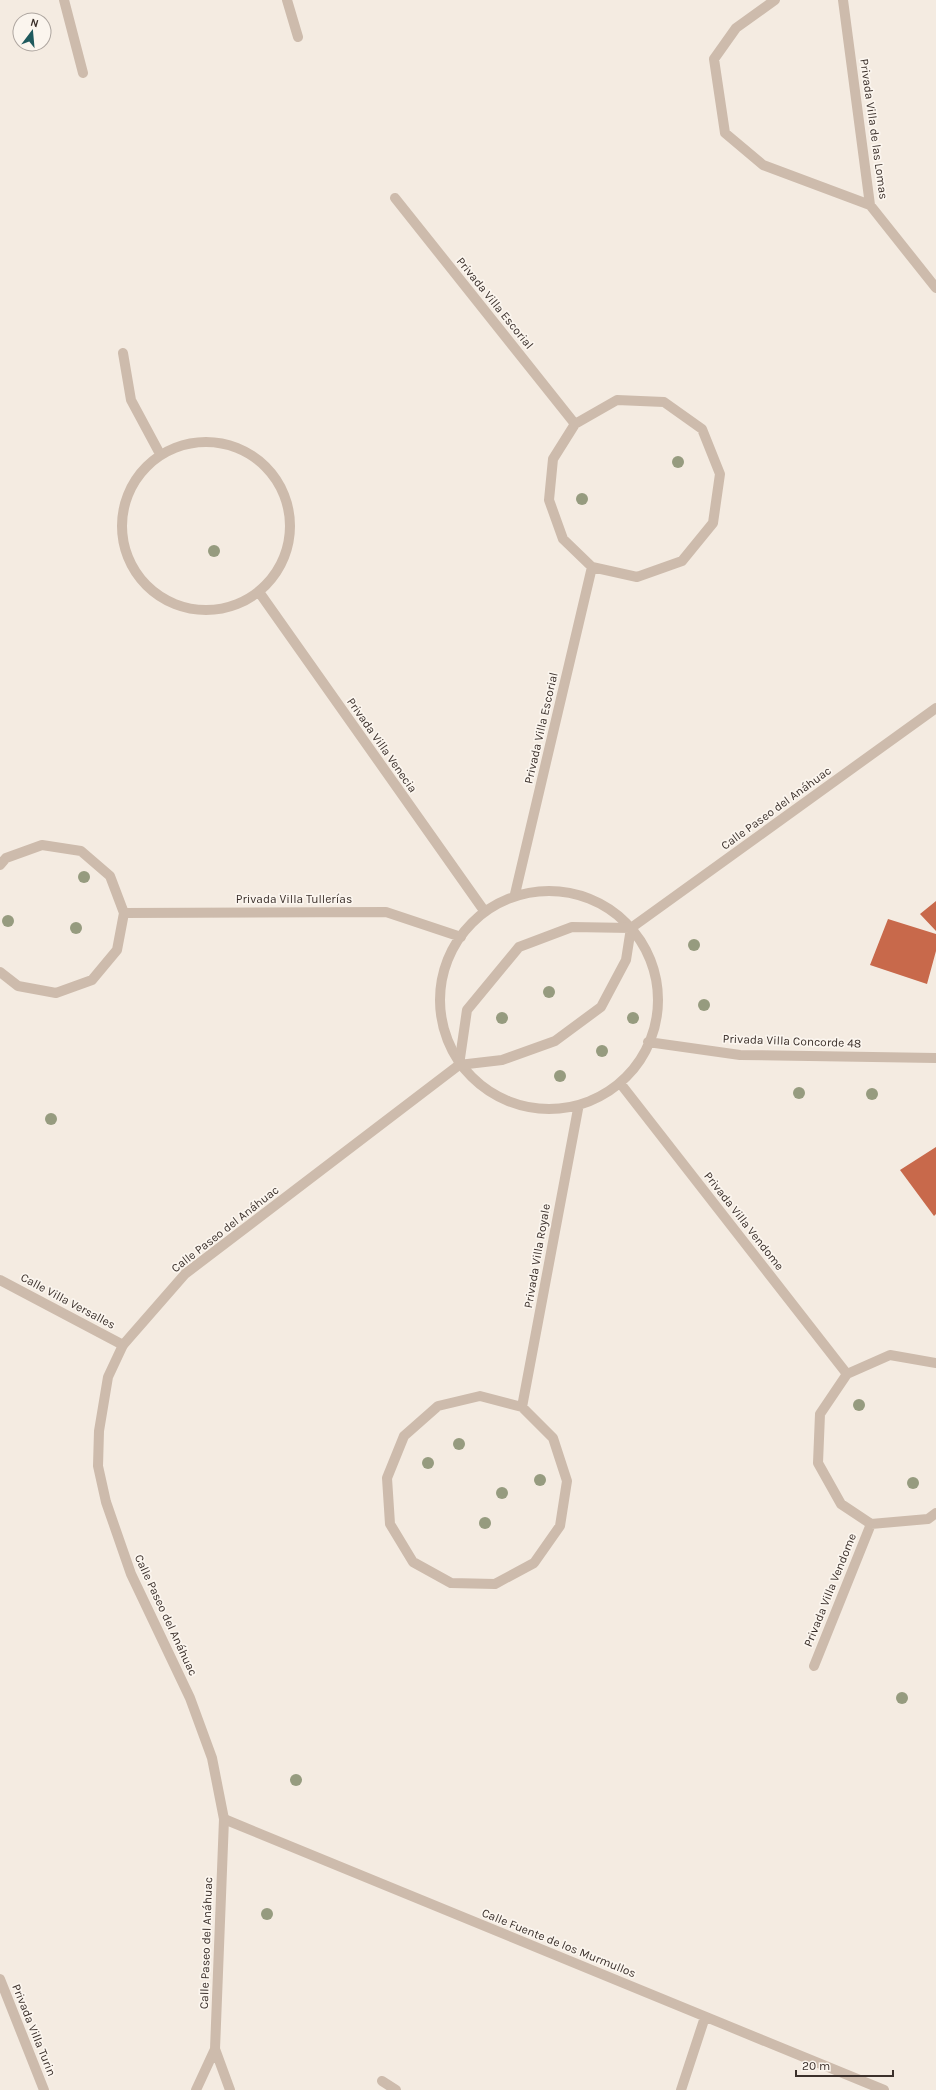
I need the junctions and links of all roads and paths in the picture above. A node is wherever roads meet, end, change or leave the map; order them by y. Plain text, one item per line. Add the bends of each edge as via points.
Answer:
1 (64, 0) edge
2 (287, 0) edge
3 (774, 0) edge
4 (842, 0) edge
5 (298, 37) dead end
6 (83, 73) dead end
7 (395, 198) dead end
8 (870, 205) junction
9 (936, 288) edge
10 (123, 353) dead end
11 (575, 424) junction
12 (160, 454) junction
13 (592, 567) junction
14 (259, 592) junction
15 (936, 708) edge
16 (0, 865) edge
17 (515, 894) junction
18 (124, 912) junction
19 (485, 912) junction
20 (631, 928) junction
21 (461, 937) junction
22 (0, 972) edge
23 (648, 1042) junction
24 (936, 1058) edge
25 (459, 1065) junction
26 (620, 1083) junction
27 (578, 1109) junction
28 (0, 1280) edge
29 (123, 1344) junction
30 (936, 1363) edge
31 (847, 1374) junction
32 (522, 1407) junction
33 (936, 1513) edge
34 (871, 1524) junction
35 (814, 1666) dead end
36 (224, 1819) junction
37 (0, 1979) edge
38 (705, 2017) junction
39 (215, 2049) junction
40 (382, 2081) dead end
41 (44, 2090) edge
42 (196, 2090) edge
43 (230, 2090) edge
44 (396, 2090) edge
45 (680, 2090) edge
46 (884, 2090) edge

1 - 6 street
2 - 5 street
3 - 8 street via 736,28 714,59 725,133 763,165
4 - 8 street, Privada Villa de las Lomas
7 - 11 street, Privada Villa Escorial
8 - 9 street, Privada Villa de las Lomas
10 - 12 street via 131,400
11 - 13 street via 553,459 549,500 563,539
11 - 13 street via 617,400 664,402 702,429 720,474 713,523 682,561 638,577
12 - 14 street via 190,443 222,443 252,455 275,477 288,506 290,538 280,568
12 - 14 street via 135,478 122,510 122,544 136,576 161,599 194,610 229,608
13 - 17 street, Privada Villa Escorial
14 - 19 street, Privada Villa Venecia
15 - 20 street, Calle Paseo del Anáhuac
16 - 18 street via 6,858 42,845 81,851 110,876
17 - 19 street
17 - 20 street via 544,888 573,890 601,900
18 - 21 street, Privada Villa Tullerías via 386,912
18 - 22 street via 117,950 92,980 56,993 18,986
19 - 21 street
20 - 23 street via 644,943 655,975 657,1009
20 - 25 street via 626,960 601,1007 555,1041 502,1060
20 - 25 street via 572,927 519,947 467,1010
21 - 25 street via 445,975 442,1015
23 - 24 street, Privada Villa Concorde 48 via 740,1055
23 - 26 street
25 - 27 street via 474,1084 505,1105 541,1113
25 - 29 street, Calle Paseo del Anáhuac via 185,1274
26 - 27 street via 600,1098
26 - 31 street, Privada Villa Vendome
27 - 32 street, Privada Villa Royale
28 - 29 street, Calle Villa Versalles
29 - 36 street, Calle Paseo del Anáhuac via 108,1377 99,1431 98,1466 106,1502 131,1574 190,1698 212,1758
30 - 31 street via 890,1355
31 - 34 street, Privada Villa Vendome via 820,1414 818,1463 841,1504
32 - 32 street via 480,1396 438,1406 404,1436 386,1478 390,1524 413,1562 451,1583 495,1584 534,1563 560,1526 567,1481 553,1438
33 - 34 street, Privada Villa Vendome via 928,1519
34 - 35 street, Privada Villa Vendome
36 - 38 street, Calle Fuente de los Murmullos
36 - 39 street, Calle Paseo del Anáhuac
37 - 41 street, Privada Villa Turin
38 - 45 street
38 - 46 street, Calle Fuente de los Murmullos
39 - 42 street, Calle Paseo del Anáhuac
39 - 43 street, Calle Paseo del Anáhuac
40 - 44 street

